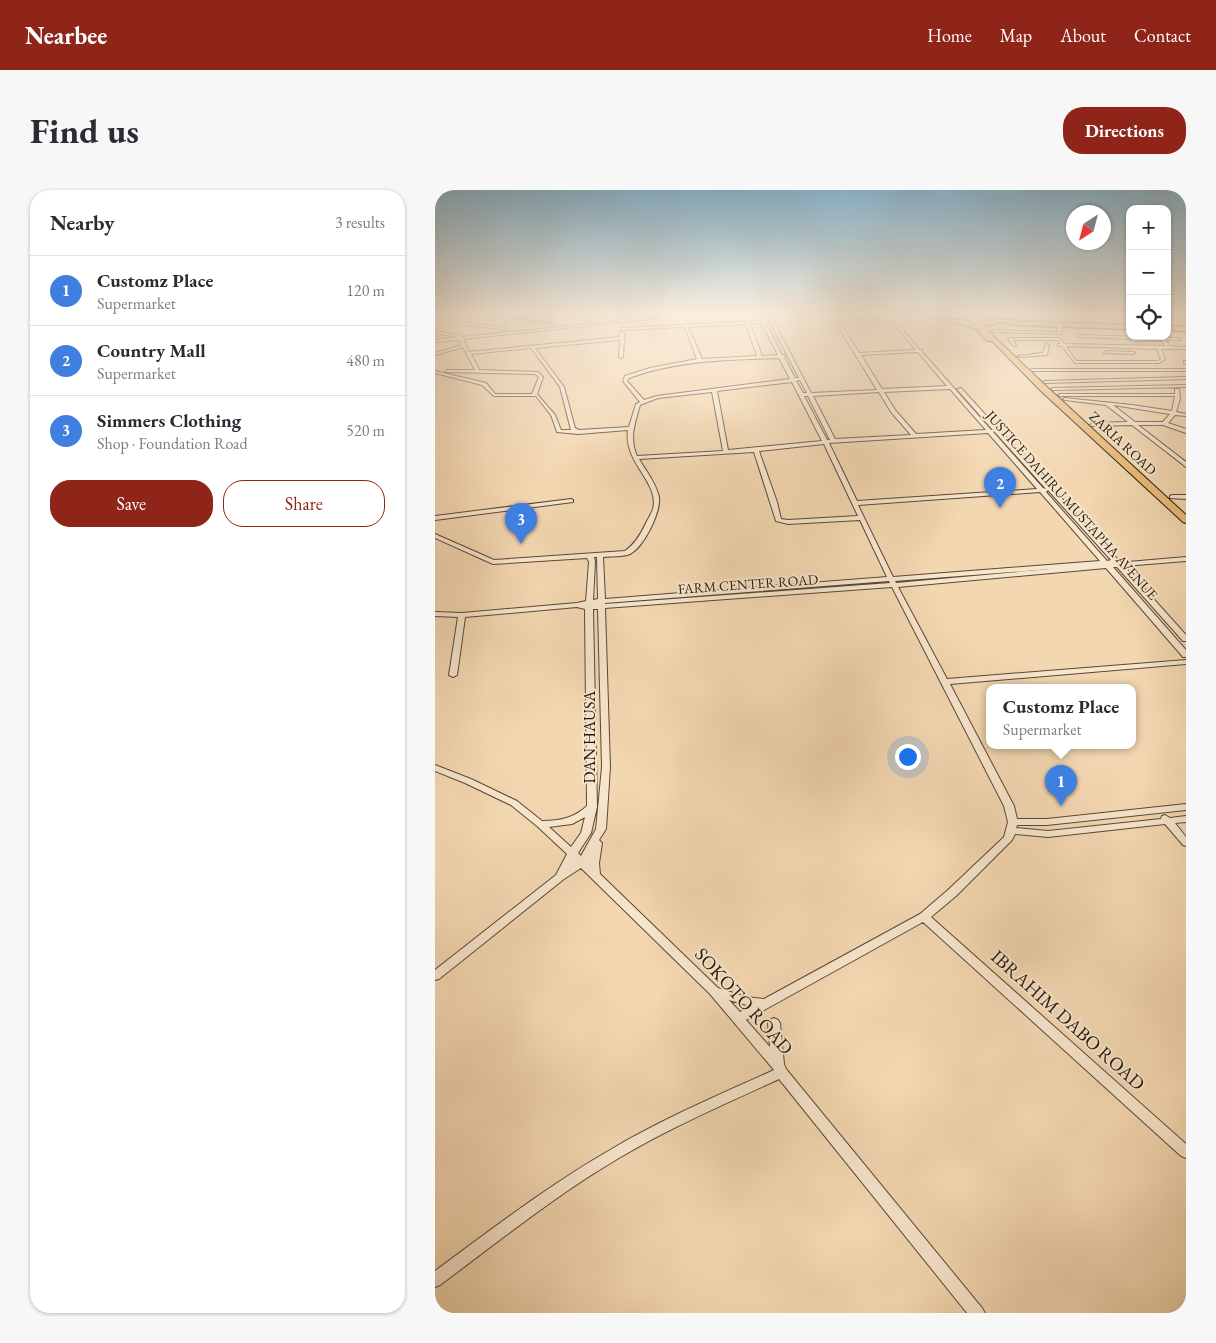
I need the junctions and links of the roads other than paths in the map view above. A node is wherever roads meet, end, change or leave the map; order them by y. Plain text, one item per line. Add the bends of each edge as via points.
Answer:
1 (478, 367) edge
2 (548, 367) edge
3 (659, 367) edge
4 (787, 367) edge
5 (794, 367) edge
6 (864, 367) edge
7 (933, 367) edge
8 (940, 367) edge
9 (1027, 367) edge
10 (1027, 367) edge
11 (1049, 367) edge
12 (1126, 367) edge
13 (1068, 370) junction
14 (1129, 370) junction
15 (1186, 370) edge
16 (551, 371) junction
17 (435, 372) edge
18 (481, 372) junction
19 (533, 372) junction
20 (1186, 378) edge
21 (794, 379) junction
22 (801, 379) junction
23 (1131, 379) junction
24 (1081, 381) junction
25 (1045, 382) junction
26 (484, 384) junction
27 (1173, 386) junction
28 (1186, 386) edge
29 (950, 387) junction
30 (957, 387) junction
31 (1139, 387) junction
32 (715, 390) junction
33 (881, 391) junction
34 (809, 394) junction
35 (534, 395) junction
36 (801, 395) junction
37 (1059, 395) junction
38 (1177, 398) junction
39 (1153, 399) dead end
40 (642, 401) junction
41 (1107, 404) junction
42 (1173, 413) junction
43 (1186, 415) edge
44 (1164, 423) junction
45 (1132, 424) junction
46 (1093, 425) junction
47 (631, 428) junction
48 (1186, 430) edge
49 (578, 432) junction
50 (990, 433) junction
51 (999, 433) junction
52 (915, 436) junction
53 (829, 442) junction
54 (811, 444) joint
55 (756, 450) junction
56 (727, 452) junction
57 (636, 458) junction
58 (1186, 465) edge
59 (1041, 490) junction
60 (1050, 490) junction
61 (1171, 497) junction
62 (1186, 497) edge
63 (571, 501) dead end
64 (855, 503) junction
65 (1186, 510) edge
66 (435, 518) edge
67 (863, 518) junction
68 (1186, 520) edge
69 (435, 536) edge
70 (1095, 552) junction
71 (620, 554) junction
72 (590, 555) junction
73 (599, 555) junction
74 (1186, 559) edge
75 (601, 564) junction
76 (1118, 564) junction
77 (1079, 565) junction
78 (1107, 565) junction
79 (887, 567) junction
80 (867, 582) junction
81 (893, 582) junction
82 (875, 586) junction
83 (601, 591) junction
84 (902, 598) junction
85 (627, 602) junction
86 (590, 604) junction
87 (602, 604) junction
88 (435, 614) edge
89 (462, 615) junction
90 (602, 621) junction
91 (1186, 639) edge
92 (1186, 655) edge
93 (1186, 662) edge
94 (453, 676) dead end
95 (945, 682) junction
96 (435, 768) edge
97 (592, 806) junction
98 (1186, 807) edge
99 (1159, 810) junction
100 (1186, 819) edge
101 (1168, 821) junction
102 (540, 824) junction
103 (1013, 827) junction
104 (598, 836) junction
105 (1186, 843) edge
106 (572, 854) junction
107 (582, 863) junction
108 (595, 875) junction
109 (560, 877) junction
110 (924, 917) junction
111 (435, 976) edge
112 (714, 991) junction
113 (766, 1004) junction
114 (737, 1019) junction
115 (774, 1023) dead end
116 (780, 1068) junction
117 (1186, 1152) edge
118 (435, 1280) edge
119 (977, 1313) edge

1 - 18 street
2 - 16 street
3 - 40 street via 627,377 625,381
4 - 21 street
5 - 22 street
6 - 33 street
7 - 29 street, JUSTICE DAHIRU MUSTAPHA AVENUE
8 - 30 street
9 - 25 highway, ZARIA ROAD
10 - 68 highway, ZARIA ROAD
11 - 13 street
12 - 14 street
13 - 14 street
13 - 24 street
14 - 15 street
14 - 23 street
16 - 19 street
16 - 49 street via 562,387 572,428
17 - 18 street
17 - 26 street
18 - 19 street
18 - 26 street
19 - 35 street via 541,377
20 - 23 street
21 - 22 street
21 - 32 street
21 - 36 street
22 - 34 street
23 - 24 street
23 - 31 street
24 - 25 street
25 - 37 highway, ZARIA ROAD
26 - 35 street via 494,395
27 - 28 street
27 - 31 street
27 - 38 street via 1178,391
29 - 30 street
29 - 33 street
29 - 50 street, JUSTICE DAHIRU MUSTAPHA AVENUE
30 - 51 street
31 - 37 street
32 - 40 street
32 - 56 street
33 - 34 street
33 - 52 street
34 - 36 street
34 - 53 street
35 - 49 street via 553,416 559,431
36 - 53 street
37 - 38 street
37 - 41 street
37 - 46 highway, ZARIA ROAD
38 - 39 street
38 - 42 street
40 - 47 street via 638,404
41 - 42 street
41 - 45 street
42 - 43 street
42 - 44 street
44 - 45 street
44 - 48 street
45 - 46 street
45 - 58 street
46 - 61 highway, ZARIA ROAD
47 - 49 street
47 - 57 street via 629,441
50 - 51 street
50 - 52 street
50 - 53 street
50 - 59 street, JUSTICE DAHIRU MUSTAPHA AVENUE
51 - 60 street
52 - 53 street
53 - 54 street
53 - 64 street
54 - 55 street
55 - 56 street
55 - 67 street via 761,471 775,499 778,520
56 - 57 street
57 - 71 street via 647,474 656,498 656,508 632,550
59 - 60 street
59 - 64 street
59 - 70 street, JUSTICE DAHIRU MUSTAPHA AVENUE
60 - 76 street
61 - 62 street
61 - 65 highway, ZARIA ROAD
63 - 66 street
64 - 67 street
67 - 79 street
69 - 72 street via 493,562
70 - 77 street
70 - 78 street, JUSTICE DAHIRU MUSTAPHA AVENUE
71 - 73 street
71 - 75 street
72 - 73 street
72 - 86 street, DAN HAUSA
73 - 75 street, DAN HAUSA
74 - 76 street
75 - 83 street, DAN HAUSA
76 - 78 street
76 - 91 street
77 - 78 street
77 - 81 street
78 - 81 street
78 - 92 street, JUSTICE DAHIRU MUSTAPHA AVENUE
79 - 80 street via 881,576
79 - 81 street
80 - 81 street
80 - 85 street
81 - 82 street, FARM CENTER ROAD
81 - 84 street
82 - 84 street
82 - 85 street, FARM CENTER ROAD
83 - 85 street
83 - 87 street, DAN HAUSA
84 - 95 street
85 - 87 street, FARM CENTER ROAD
85 - 90 street
86 - 87 street, FARM CENTER ROAD
86 - 89 street, FARM CENTER ROAD
86 - 97 street, DAN HAUSA
87 - 90 street, DAN HAUSA
88 - 89 street, FARM CENTER ROAD
89 - 94 street
90 - 104 street, DAN HAUSA via 606,767
93 - 95 street
95 - 103 street via 1009,806
96 - 102 street, SOKOTO ROAD via 514,803
97 - 102 street via 576,820
97 - 106 street, DAN HAUSA via 586,833
98 - 99 street
99 - 101 street
99 - 103 street
100 - 101 street
101 - 103 street via 1048,834
101 - 105 street
102 - 106 street, SOKOTO ROAD
103 - 110 street via 1009,838
104 - 107 street, DAN HAUSA
104 - 108 street
106 - 107 street, SOKOTO ROAD
106 - 109 street, DAN HAUSA
107 - 108 street, SOKOTO ROAD
107 - 109 street
108 - 112 street, SOKOTO ROAD
109 - 111 street
110 - 113 street
110 - 117 street, IBRAHIM DABO ROAD
112 - 113 street via 739,1000
112 - 114 street, SOKOTO ROAD
113 - 114 street
114 - 116 street, SOKOTO ROAD
115 - 116 street
116 - 118 street via 615,1153 548,1197
116 - 119 street, SOKOTO ROAD

